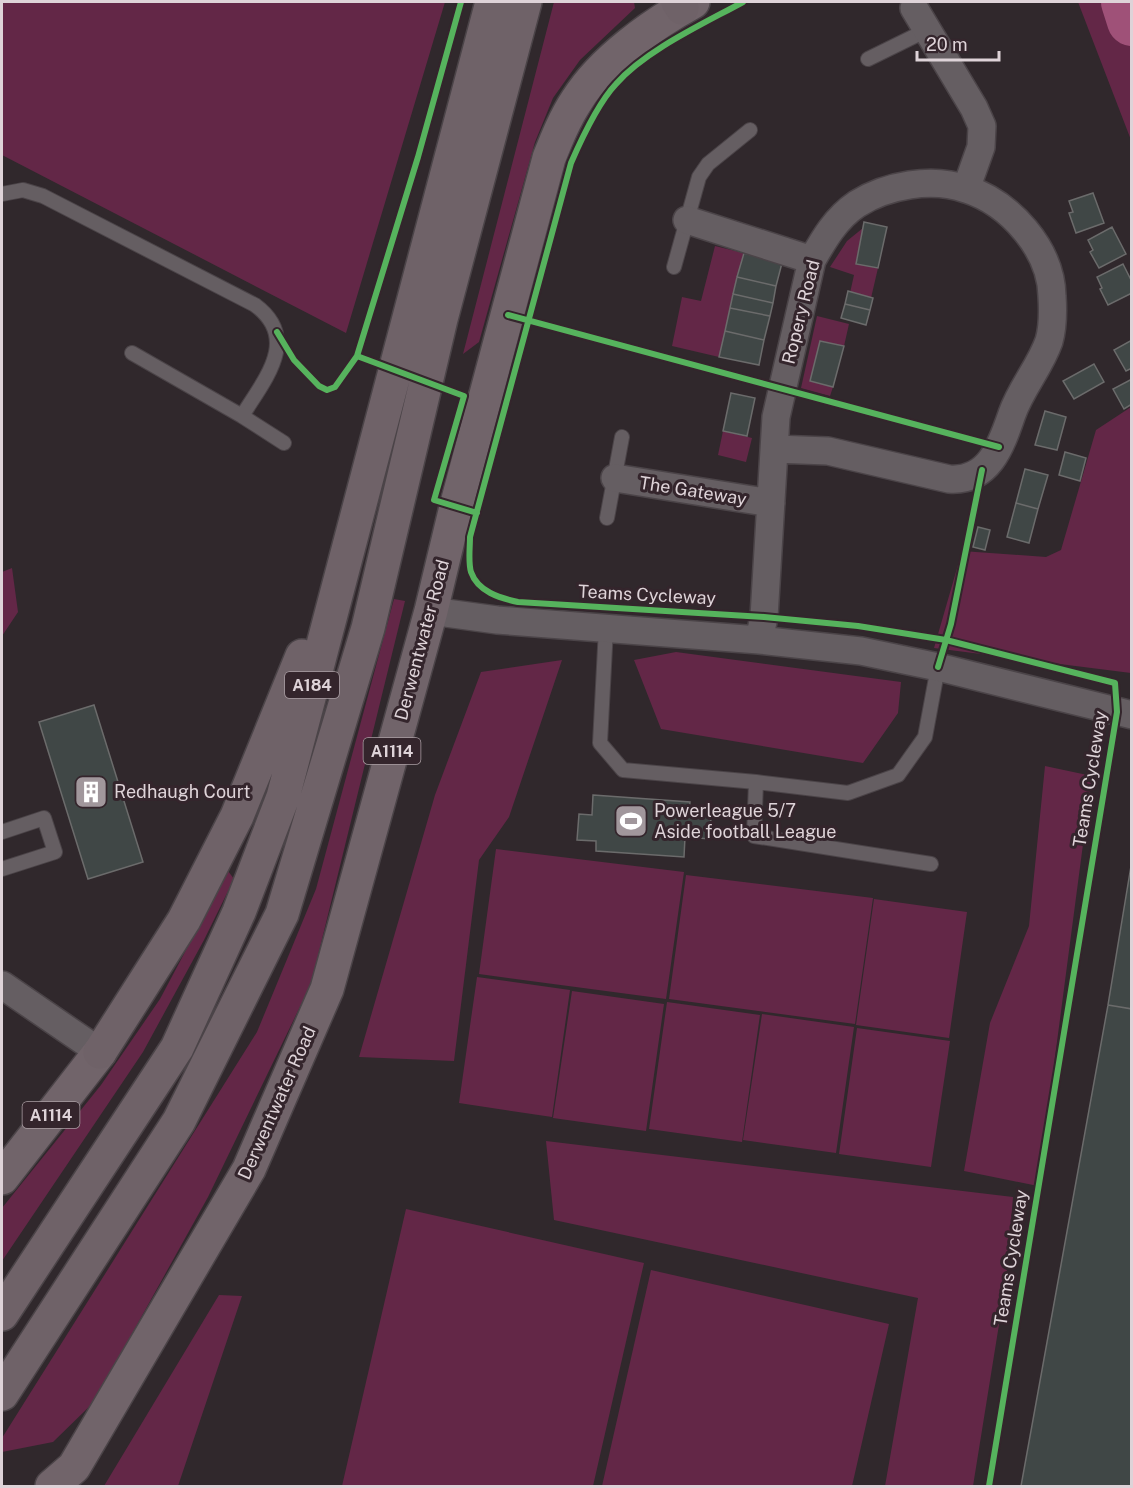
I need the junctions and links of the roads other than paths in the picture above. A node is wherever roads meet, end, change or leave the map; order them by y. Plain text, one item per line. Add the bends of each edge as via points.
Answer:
1 (492, 2) edge
2 (525, 2) edge
3 (684, 4) edge
4 (921, 19) joint
5 (868, 58) dead end
6 (750, 130) dead end
7 (966, 189) junction
8 (2, 194) edge
9 (687, 220) junction
10 (812, 260) junction
11 (674, 267) dead end
12 (132, 353) dead end
13 (242, 416) junction
14 (622, 437) dead end
15 (284, 443) dead end
16 (775, 449) junction
17 (615, 478) junction
18 (771, 503) junction
19 (607, 518) dead end
20 (353, 532) junction
21 (431, 611) junction
22 (606, 628) junction
23 (759, 640) junction
24 (938, 667) junction
25 (1131, 715) edge
26 (756, 782) junction
27 (2, 832) edge
28 (931, 864) dead end
29 (2, 869) edge
30 (2, 984) edge
31 (100, 1052) junction
32 (2, 1178) edge
33 (2, 1314) edge
34 (2, 1394) edge
35 (52, 1486) edge

1 - 20 highway, A184
2 - 34 highway, A184 via 441,319 368,628 282,914 179,1121
3 - 21 main road, Derwentwater Road / A1114 via 598,74 562,126 549,158
4 - 5 lane
4 - 7 street via 982,126 981,147
6 - 9 lane via 708,164 699,177
7 - 10 street, Ropery Road via 914,184 885,191 857,204 833,224
7 - 16 street, Ropery Road via 1015,218 1030,236 1047,270 1053,293 1049,340 993,458 977,473 961,480 828,451
8 - 13 lane via 23,190 43,196 264,312 277,332 277,352
9 - 10 street
9 - 11 lane
10 - 16 street, Ropery Road via 776,417
12 - 13 lane
13 - 15 lane
14 - 17 lane
16 - 18 street, Ropery Road
17 - 18 street, The Gateway
17 - 19 lane
18 - 23 street, Ropery Road
20 - 31 highway, A1114 via 237,816 184,920
20 - 33 highway, A184 via 282,797 239,912 177,1048
21 - 22 street
21 - 35 main road, Derwentwater Road / A1114 via 327,989 263,1137 238,1189 74,1467
22 - 23 street
22 - 26 lane via 600,742 623,770
23 - 24 street via 861,651
24 - 25 street
24 - 26 lane via 925,738 898,775 848,793
26 - 28 lane via 754,836
27 - 29 lane via 44,818 55,852
30 - 31 street
31 - 32 main road, A1114

